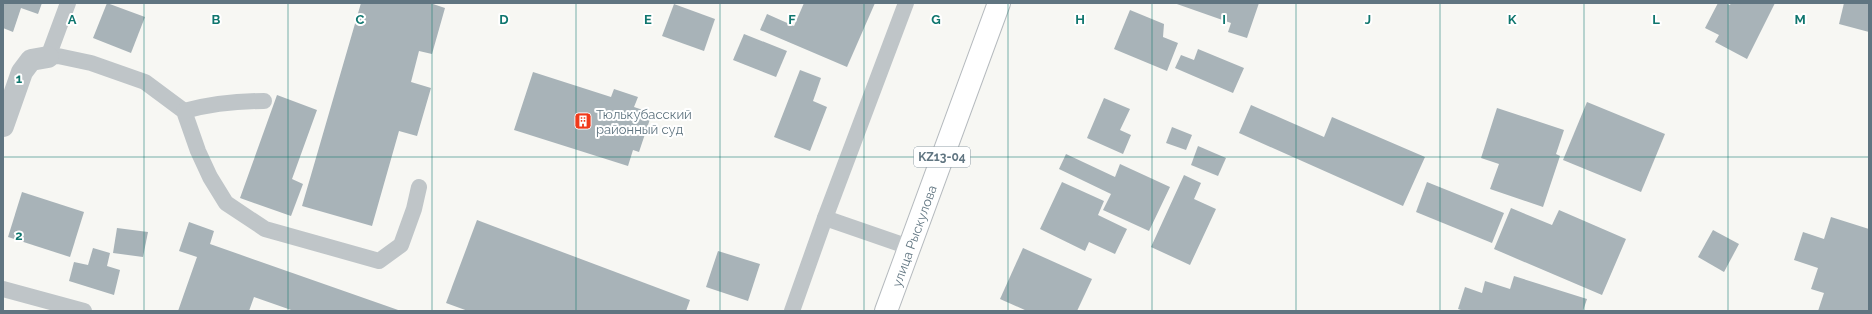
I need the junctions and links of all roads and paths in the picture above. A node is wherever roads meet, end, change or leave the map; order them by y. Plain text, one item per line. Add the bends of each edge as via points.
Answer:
1 (68, 3) edge
2 (906, 3) edge
3 (999, 3) edge
4 (48, 57) junction
5 (264, 101) dead end
6 (184, 111) junction
7 (3, 126) edge
8 (419, 187) dead end
9 (825, 218) junction
10 (909, 247) junction
11 (3, 289) edge
12 (84, 311) edge
13 (792, 311) edge
14 (886, 311) edge

1 - 4 lane
2 - 9 lane
3 - 10 main road, улица Рыскулова / KZ13-04
4 - 6 lane via 58,56 90,63 145,82
4 - 7 street via 31,60 22,72
5 - 6 lane via 202,106
6 - 8 lane via 210,178 226,203 265,229 379,261 401,245
9 - 10 lane
9 - 13 lane
10 - 14 main road, улица Рыскулова / KZ13-04
11 - 12 lane

